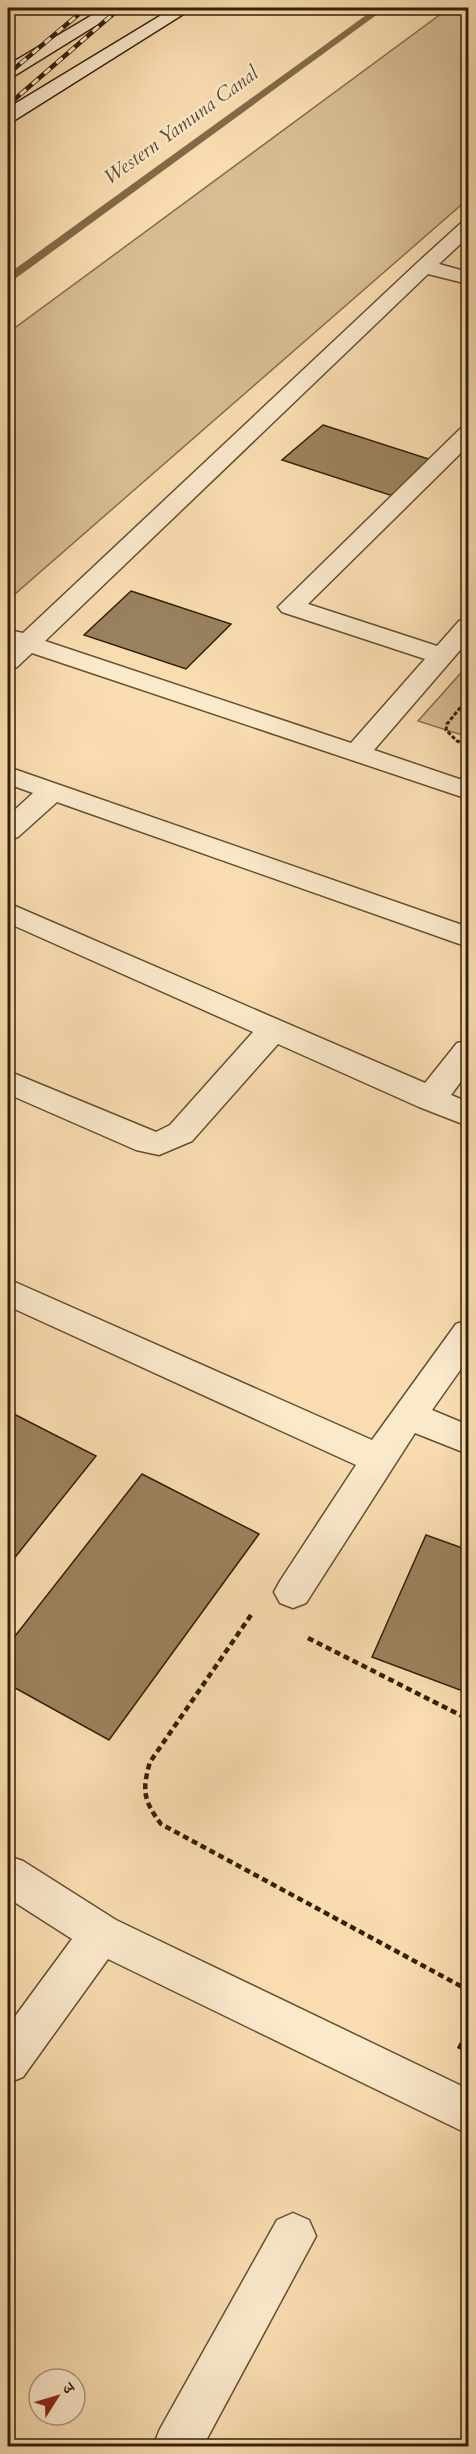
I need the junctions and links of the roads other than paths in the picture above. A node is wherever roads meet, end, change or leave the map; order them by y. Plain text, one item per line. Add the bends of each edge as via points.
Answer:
1 (115, 8) edge
2 (184, 8) edge
3 (8, 72) edge
4 (8, 116) edge
5 (468, 227) edge
6 (424, 267) junction
7 (468, 278) edge
8 (468, 434) edge
9 (468, 626) edge
10 (18, 640) edge
11 (442, 656) junction
12 (8, 662) edge
13 (356, 754) junction
14 (8, 775) edge
15 (52, 791) junction
16 (468, 791) edge
17 (8, 831) edge
18 (8, 912) edge
19 (468, 937) edge
20 (273, 1030) junction
21 (468, 1051) edge
22 (8, 1082) edge
23 (430, 1098) junction
24 (468, 1115) edge
25 (8, 1292) edge
26 (468, 1334) edge
27 (408, 1415) junction
28 (468, 1440) edge
29 (379, 1459) junction
30 (293, 1592) dead end
31 (8, 1875) edge
32 (101, 1934) junction
33 (8, 2062) edge
34 (468, 2112) edge
35 (293, 2236) dead end
36 (177, 2446) edge

1 - 3 street
2 - 4 street
5 - 6 street
6 - 7 street
6 - 10 street
8 - 11 street via 291,607
9 - 11 street
10 - 12 street
10 - 13 street
11 - 13 street
13 - 16 street
14 - 15 street
15 - 17 street
15 - 19 street
18 - 20 street
20 - 22 street via 181,1133 159,1144
20 - 23 street
21 - 23 street
23 - 24 street
25 - 29 street
26 - 27 street
27 - 28 street
27 - 29 street
29 - 30 street
31 - 32 street
32 - 33 street
32 - 34 street
35 - 36 street

